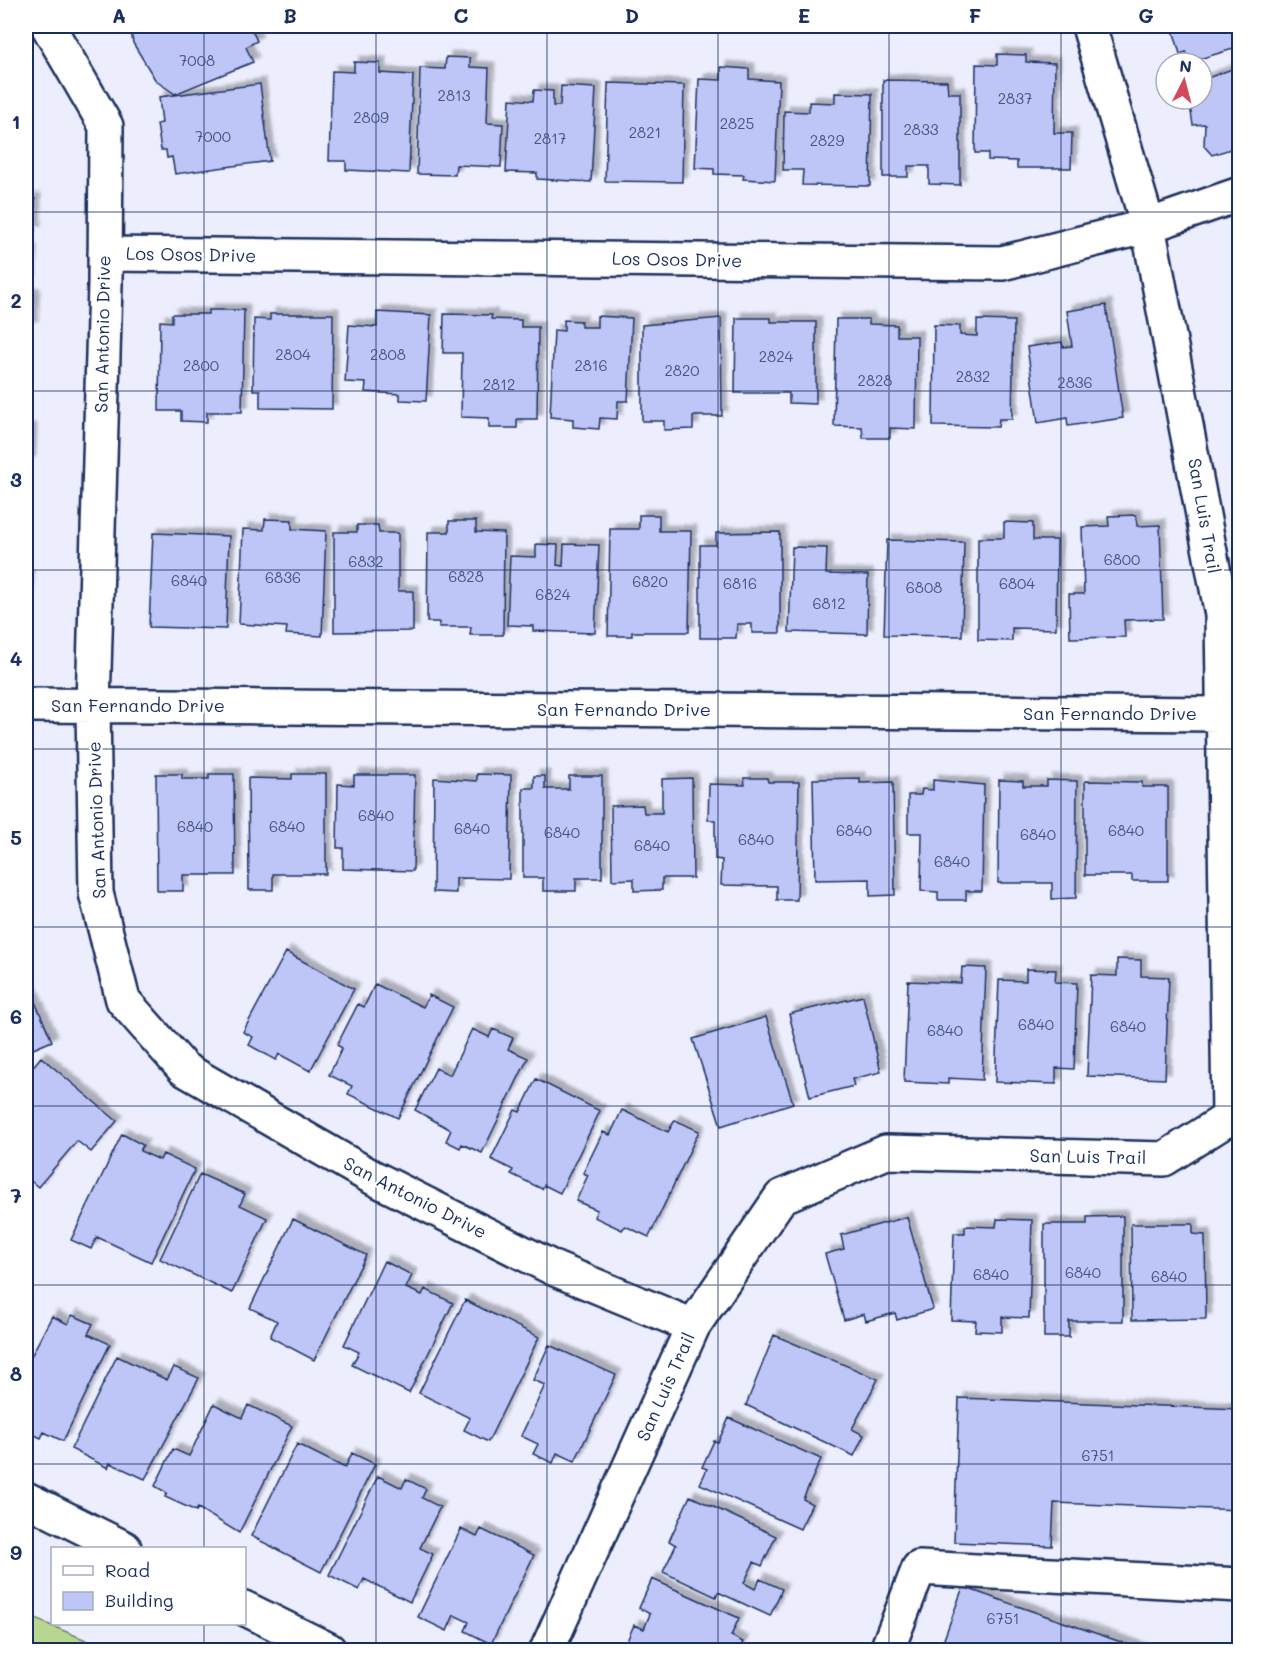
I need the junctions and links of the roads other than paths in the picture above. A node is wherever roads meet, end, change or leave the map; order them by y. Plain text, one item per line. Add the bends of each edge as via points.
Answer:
1 (48, 26) edge
2 (1089, 26) edge
3 (1239, 194) edge
4 (1148, 226) junction
5 (105, 254) junction
6 (26, 705) edge
7 (93, 706) junction
8 (1223, 714) junction
9 (693, 1326) junction
10 (26, 1499) edge
11 (122, 1547) edge
12 (1239, 1586) edge
13 (246, 1609) edge
14 (329, 1650) edge
15 (547, 1650) edge
16 (886, 1650) edge

1 - 5 street, San Antonio Drive via 106,126
2 - 4 street, San Luis Trail
3 - 4 street, Los Osos Drive
4 - 5 street, Los Osos Drive via 1002,263
4 - 8 street, San Luis Trail via 1222,615
5 - 7 street, San Antonio Drive
6 - 7 street, San Fernando Drive
7 - 8 street, San Fernando Drive
7 - 9 street, San Antonio Drive via 96,893 123,999 184,1069 370,1176 555,1269
8 - 9 street, San Luis Trail via 1229,1118 1164,1159 886,1152 781,1197
9 - 15 street, San Luis Trail
10 - 11 street
12 - 16 street via 919,1568
13 - 14 street

